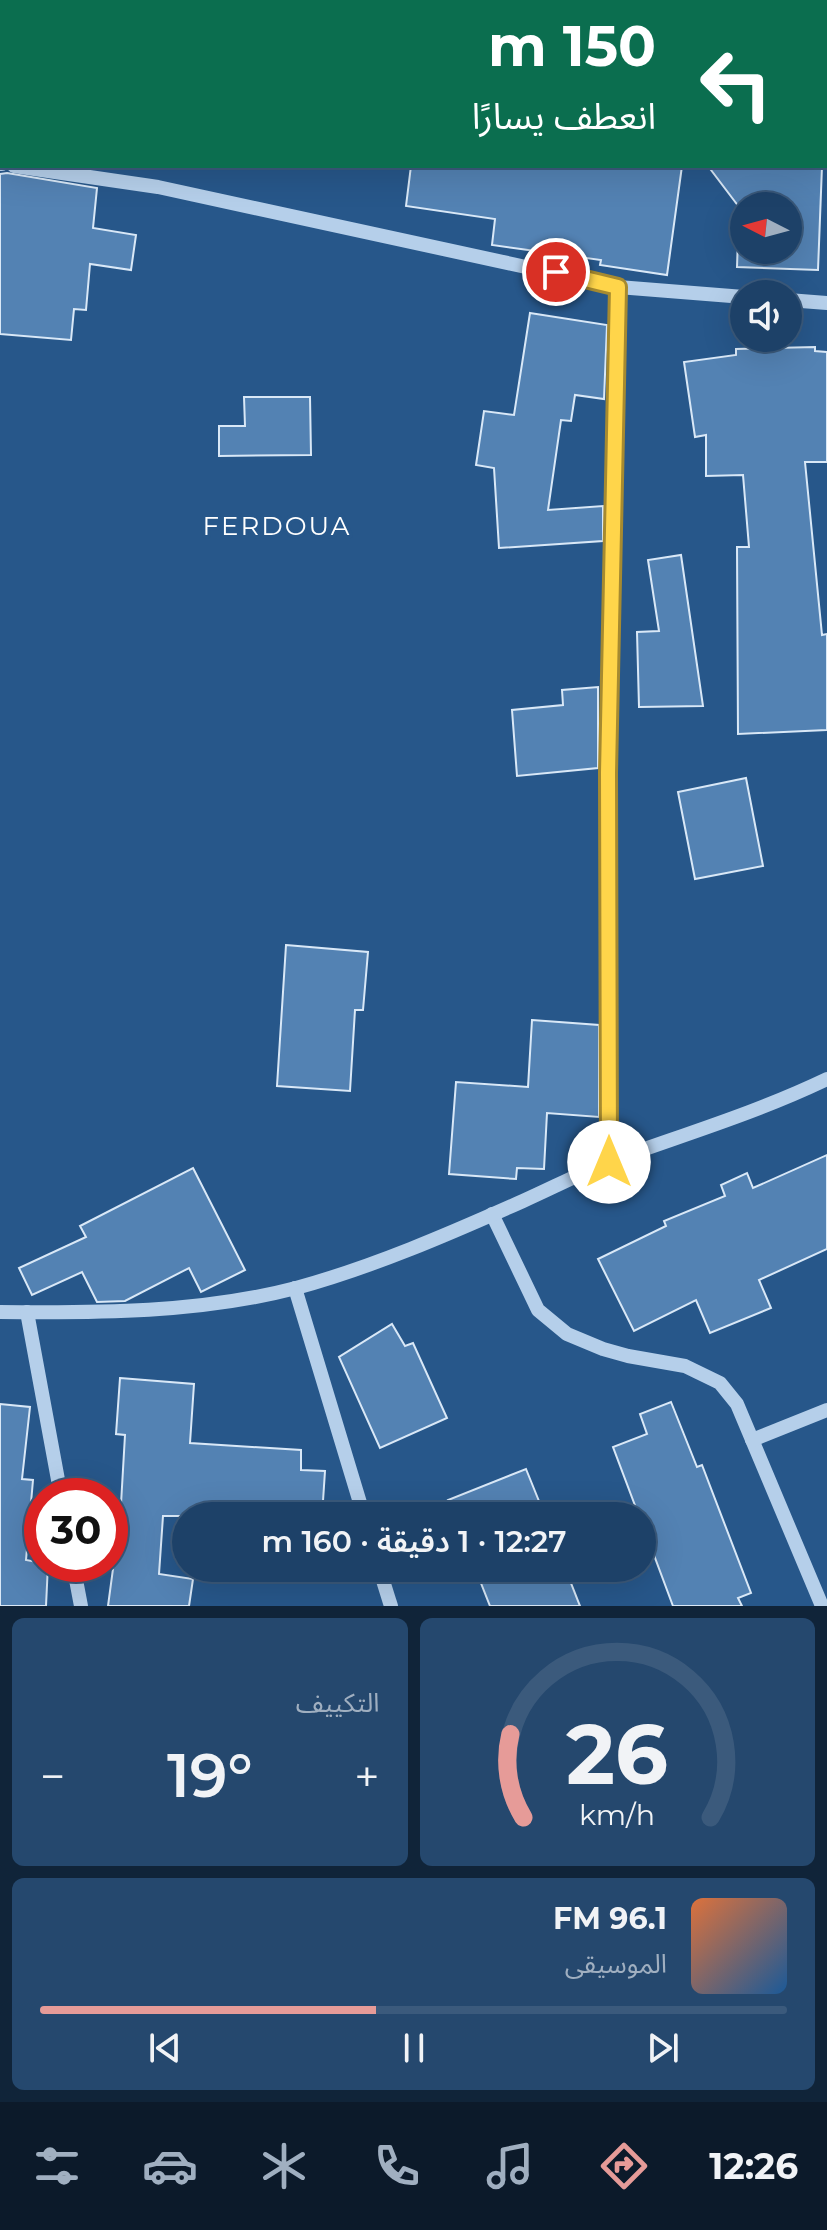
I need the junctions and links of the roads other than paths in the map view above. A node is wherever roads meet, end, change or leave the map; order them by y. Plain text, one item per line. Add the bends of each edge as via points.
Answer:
1 (28, 168) edge
2 (618, 287) junction
3 (730, 296) edge
4 (802, 301) edge
5 (827, 303) edge
6 (827, 1079) edge
7 (609, 1162) junction
8 (492, 1214) junction
9 (295, 1288) junction
10 (0, 1312) edge
11 (27, 1312) junction
12 (827, 1410) edge
13 (752, 1440) junction
14 (58, 1478) edge
15 (360, 1502) edge
16 (76, 1582) edge
17 (383, 1582) edge
18 (81, 1606) edge
19 (391, 1606) edge
20 (822, 1606) edge

1 - 2 street via 158,187
2 - 3 street
2 - 7 street via 608,773
4 - 5 street
6 - 7 street via 773,1105
7 - 8 street
8 - 9 street
8 - 13 street via 538,1310 567,1334 603,1349 685,1366 720,1383 737,1404
9 - 11 street via 223,1304
9 - 15 street
10 - 11 street
11 - 14 street
12 - 13 street
13 - 20 street
16 - 18 street
17 - 19 street

